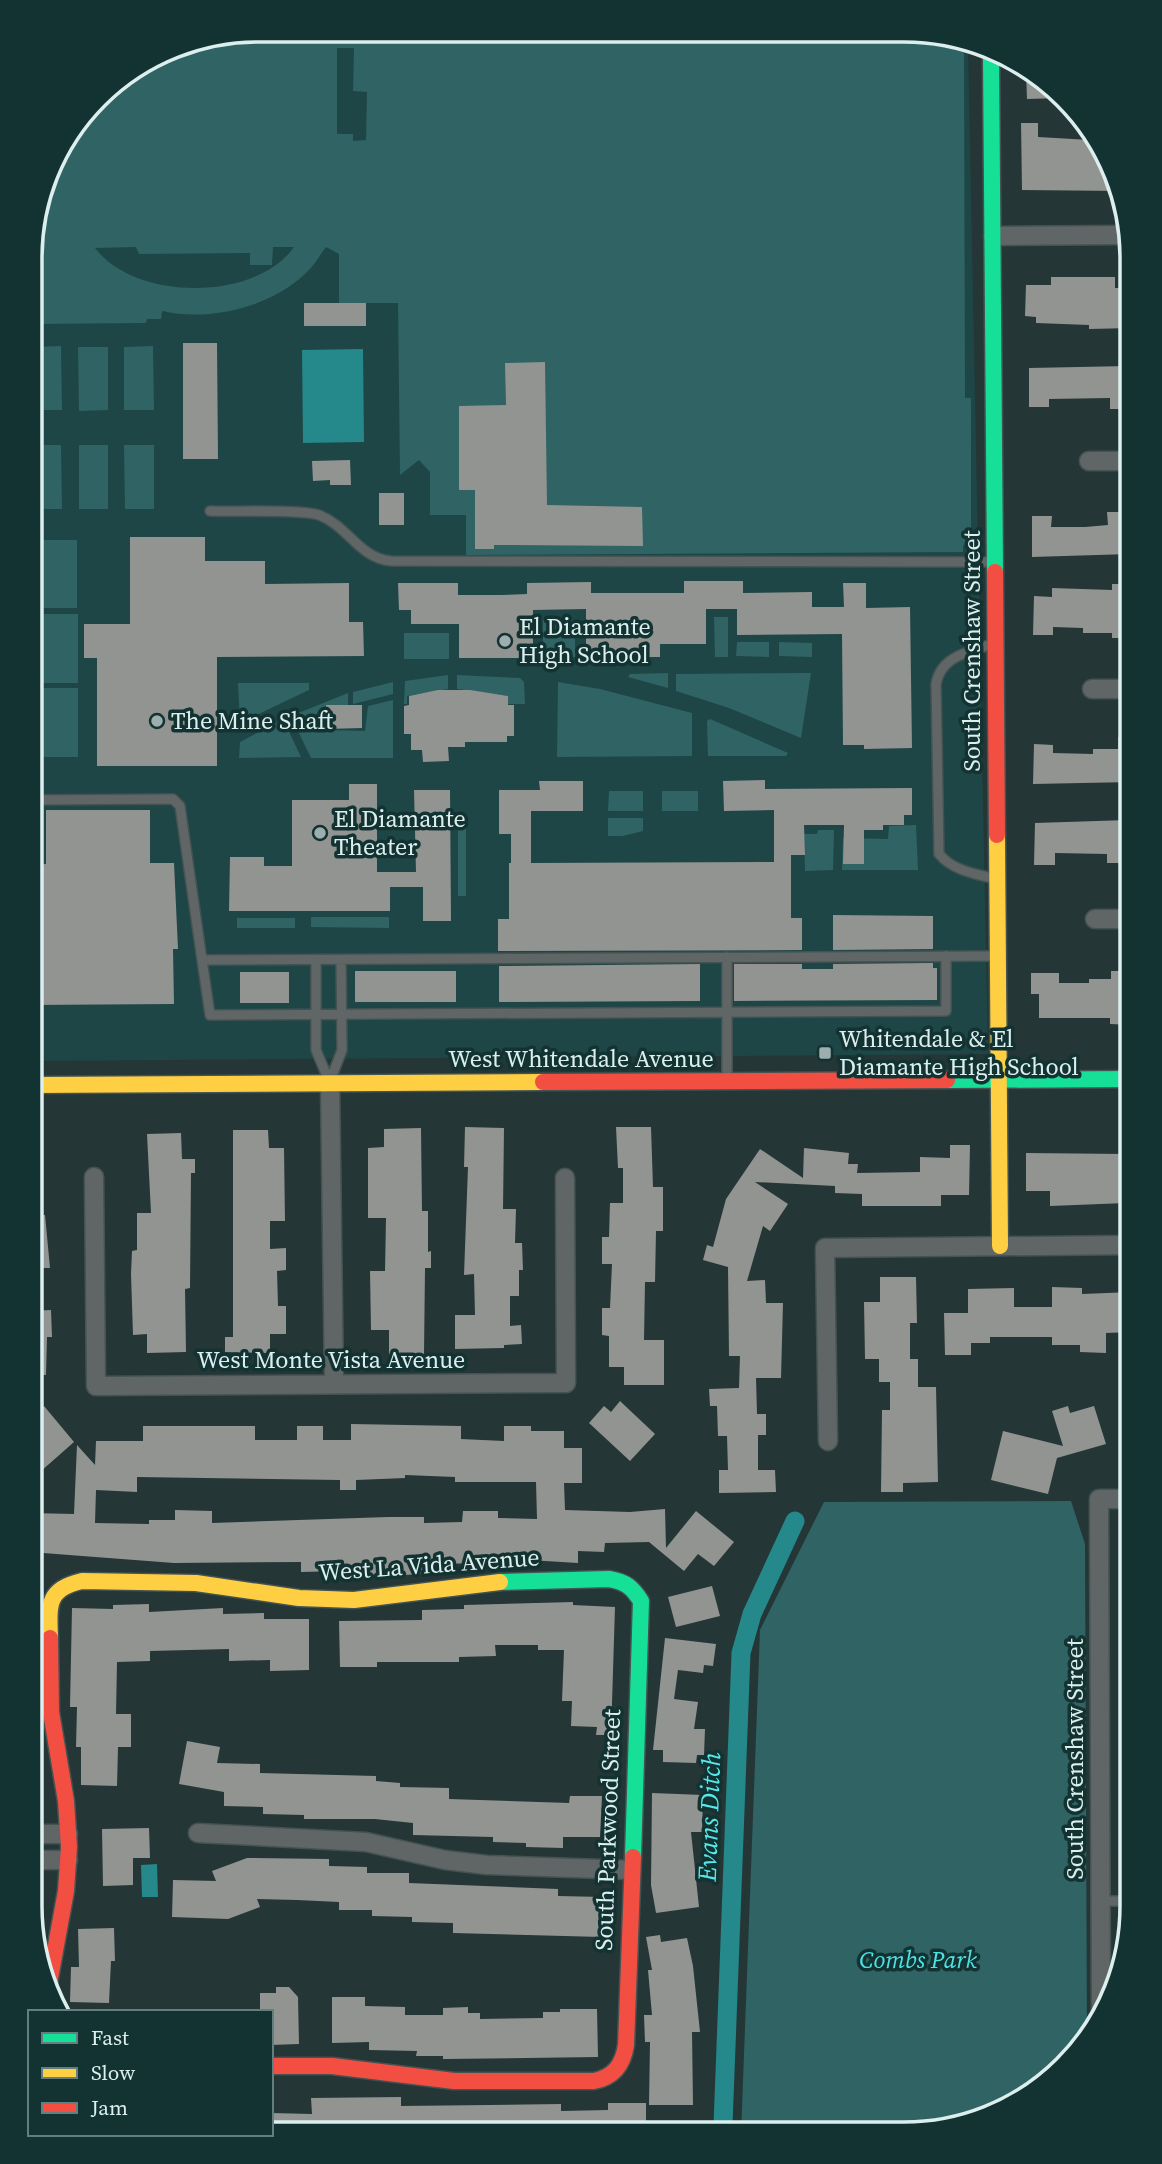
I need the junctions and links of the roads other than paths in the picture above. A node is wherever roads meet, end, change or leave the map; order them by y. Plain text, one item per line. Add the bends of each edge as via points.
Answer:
1 (991, 60) edge
2 (1118, 234) edge
3 (993, 236) junction
4 (1088, 461) dead end
5 (1120, 461) edge
6 (210, 511) dead end
7 (996, 562) junction
8 (996, 642) junction
9 (1092, 689) dead end
10 (1120, 689) edge
11 (42, 800) edge
12 (998, 880) junction
13 (1095, 919) dead end
14 (1120, 919) edge
15 (946, 956) junction
16 (998, 956) junction
17 (727, 957) junction
18 (202, 960) junction
19 (316, 960) junction
20 (341, 960) junction
21 (728, 1012) junction
22 (316, 1014) junction
23 (341, 1014) junction
24 (1120, 1079) edge
25 (1000, 1080) junction
26 (727, 1081) junction
27 (330, 1083) junction
28 (42, 1085) edge
29 (94, 1177) dead end
30 (565, 1178) dead end
31 (1120, 1245) edge
32 (1000, 1246) junction
33 (334, 1384) junction
34 (828, 1441) dead end
35 (1120, 1499) edge
36 (635, 1590) joint
37 (198, 1833) dead end
38 (42, 1834) edge
39 (68, 1834) junction
40 (42, 1860) edge
41 (68, 1860) junction
42 (630, 1870) junction
43 (1100, 1901) junction
44 (1120, 1901) edge
45 (51, 1969) edge
46 (1101, 1995) edge
47 (273, 2066) edge

1 - 3 street, South Crenshaw Street
2 - 3 street
3 - 7 street, South Crenshaw Street
4 - 5 street
6 - 7 lane via 317,514 341,527 368,554 391,561
7 - 8 street, South Crenshaw Street
8 - 12 street, South Crenshaw Street
8 - 12 lane via 946,662 938,670 936,684 939,854 964,871
9 - 10 street
11 - 18 lane via 173,799 180,806
12 - 16 street, South Crenshaw Street
13 - 14 street
15 - 16 lane
15 - 17 lane
15 - 21 lane via 946,1011
16 - 25 street, South Crenshaw Street
17 - 20 lane
17 - 21 lane
18 - 19 lane
18 - 22 lane via 210,1015
19 - 20 lane
19 - 22 lane
20 - 23 lane
21 - 23 lane
21 - 26 lane
22 - 23 lane
22 - 27 lane via 316,1049
23 - 27 lane via 342,1049
24 - 25 street, West Whitendale Avenue
25 - 26 street, West Whitendale Avenue
25 - 32 street, South Crenshaw Street
26 - 27 street, West Whitendale Avenue
27 - 28 street, West Whitendale Avenue
27 - 33 street
29 - 33 street, West Monte Vista Avenue via 96,1386
30 - 33 street, West Monte Vista Avenue via 566,1383
31 - 32 street
32 - 34 street via 825,1248
35 - 43 street, South Crenshaw Street via 1099,1499
36 - 39 street, West La Vida Avenue via 628,1583 608,1579 488,1582 354,1600 299,1598 184,1582 82,1581 58,1590 49,1608 50,1694
36 - 42 street, South Parkwood Street via 642,1614
37 - 42 street via 366,1842 487,1866
38 - 39 street
39 - 41 street
40 - 41 street
41 - 45 street
42 - 47 street, South Parkwood Street via 625,2049 617,2071 607,2079 469,2082 332,2066
43 - 44 lane
43 - 46 street, South Crenshaw Street

